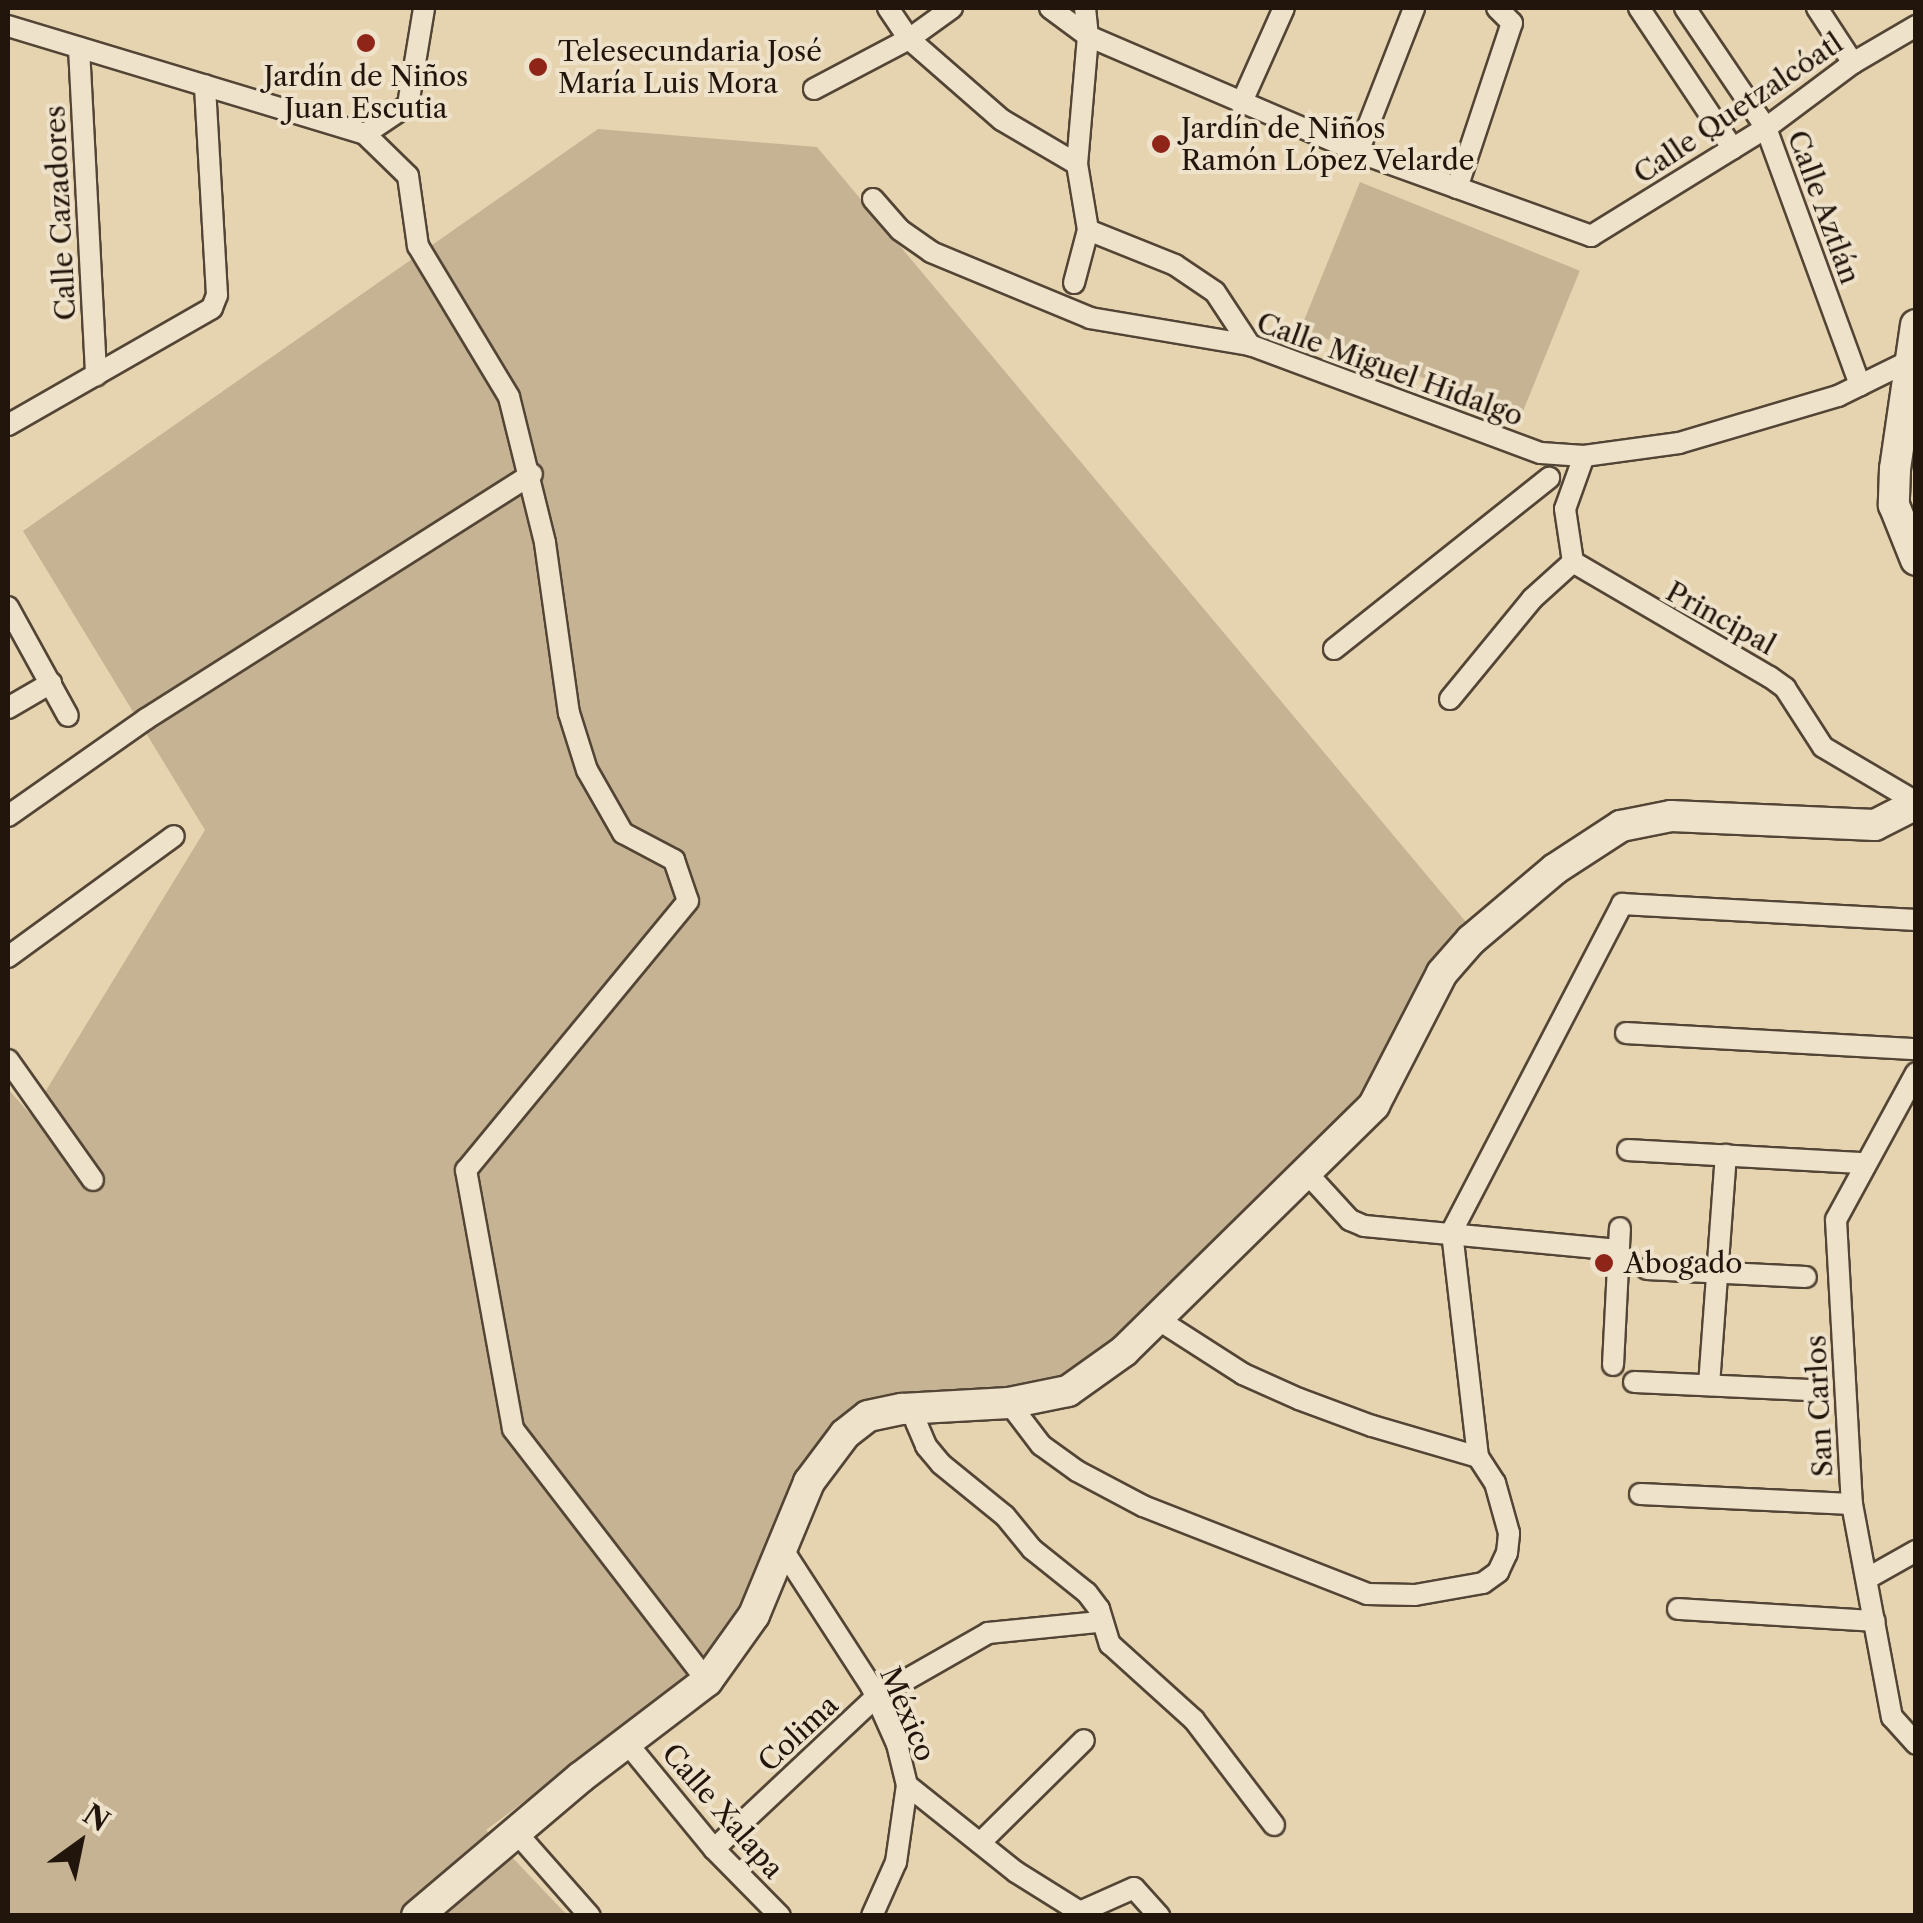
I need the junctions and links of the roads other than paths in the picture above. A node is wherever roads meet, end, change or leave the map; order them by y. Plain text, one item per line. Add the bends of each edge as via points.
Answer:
1 (424, 8) edge
2 (888, 8) edge
3 (952, 8) edge
4 (1050, 8) edge
5 (1084, 8) edge
6 (1284, 8) edge
7 (1414, 8) edge
8 (1497, 8) edge
9 (1639, 8) edge
10 (1685, 8) edge
11 (1817, 8) edge
12 (8, 26) edge
13 (1916, 26) edge
14 (1088, 36) junction
15 (909, 38) junction
16 (79, 48) junction
17 (1853, 64) junction
18 (205, 85) junction
19 (814, 90) dead end
20 (1241, 104) junction
21 (1766, 128) junction
22 (366, 134) junction
23 (1733, 149) junction
24 (1358, 152) junction
25 (1078, 164) junction
26 (1457, 188) junction
27 (873, 199) dead end
28 (1088, 230) junction
29 (1074, 283) dead end
30 (1916, 325) edge
31 (1250, 345) junction
32 (1908, 361) junction
33 (96, 376) junction
34 (1860, 385) junction
35 (1910, 422) edge
36 (8, 425) edge
37 (1541, 453) junction
38 (1584, 456) junction
39 (532, 474) junction
40 (1549, 478) junction
41 (1565, 509) junction
42 (1916, 560) edge
43 (1573, 562) junction
44 (8, 608) edge
45 (1334, 650) dead end
46 (51, 682) junction
47 (1450, 699) dead end
48 (8, 708) edge
49 (68, 716) dead end
50 (1916, 803) edge
51 (8, 816) edge
52 (174, 836) dead end
53 (1916, 920) edge
54 (8, 956) edge
55 (1626, 1032) dead end
56 (1916, 1049) edge
57 (8, 1060) edge
58 (1916, 1073) edge
59 (1628, 1150) dead end
60 (1726, 1156) junction
61 (1864, 1163) junction
62 (1306, 1172) junction
63 (93, 1180) dead end
64 (1620, 1228) dead end
65 (1452, 1232) junction
66 (1620, 1250) junction
67 (1647, 1270) dead end
68 (1715, 1271) junction
69 (1806, 1277) dead end
70 (1159, 1320) junction
71 (1613, 1366) dead end
72 (1634, 1382) dead end
73 (1709, 1385) junction
74 (1810, 1390) dead end
75 (1010, 1403) junction
76 (918, 1408) junction
77 (1478, 1457) junction
78 (1640, 1494) dead end
79 (1852, 1504) junction
80 (783, 1550) junction
81 (1916, 1551) edge
82 (1868, 1578) junction
83 (1678, 1608) dead end
84 (1875, 1621) junction
85 (1100, 1622) junction
86 (707, 1681) junction
87 (876, 1697) junction
88 (1084, 1740) dead end
89 (627, 1743) junction
90 (1916, 1744) edge
91 (907, 1784) junction
92 (1274, 1826) dead end
93 (514, 1831) junction
94 (980, 1843) junction
95 (714, 1849) junction
96 (417, 1916) edge
97 (590, 1916) edge
98 (780, 1916) edge
99 (872, 1916) edge
100 (1159, 1916) edge

1 - 22 street via 408,106
2 - 15 street
3 - 15 street
4 - 14 street
5 - 14 street
6 - 20 street
7 - 24 street
8 - 26 street via 1512,24
9 - 23 street
10 - 21 street, Calle Aztlán
11 - 17 street
12 - 16 street
13 - 17 street, Calle Quetzalcóatl
14 - 20 street
14 - 25 street
15 - 19 street
15 - 25 street via 1002,120
16 - 18 street
16 - 33 street, Calle Cazadores
17 - 21 street, Calle Quetzalcóatl
18 - 22 street
18 - 33 street via 217,296 212,308
20 - 24 street
21 - 23 street, Calle Quetzalcóatl
21 - 34 street, Calle Aztlán
22 - 39 street via 408,176 418,246 509,397
23 - 26 street, Calle Quetzalcóatl via 1591,236
24 - 26 street
25 - 28 street
27 - 31 street, Calle Miguel Hidalgo via 931,252 994,281 1090,318
28 - 29 street
28 - 31 street via 1175,265 1216,292
30 - 32 street
31 - 37 street, Calle Miguel Hidalgo
32 - 34 street, Calle Miguel Hidalgo
32 - 35 street
33 - 36 street
34 - 38 street, Calle Miguel Hidalgo via 1679,444
35 - 42 street via 1894,469 1894,505
37 - 38 street, Calle Miguel Hidalgo
37 - 40 street
38 - 41 street
39 - 51 street via 146,719
39 - 86 street via 569,713 587,770 623,833 674,860 688,902 466,1170 514,1429
40 - 41 street
40 - 45 street
41 - 43 street
43 - 47 street via 1532,599
43 - 50 street, Principal via 1770,677 1785,688 1823,747
44 - 46 street
46 - 48 street
46 - 49 street
50 - 62 street via 1875,825 1671,816 1620,826 1471,940 1442,973 1374,1105
52 - 54 street
53 - 65 street via 1622,904
55 - 56 street
57 - 63 street
58 - 61 street, San Carlos
59 - 60 street
60 - 61 street
60 - 68 street
61 - 79 street, San Carlos via 1836,1220
62 - 65 street via 1350,1220 1364,1226
62 - 70 street
64 - 66 street
65 - 66 street
65 - 77 street
66 - 71 street
67 - 68 street
68 - 69 street
68 - 73 street
70 - 75 street via 1068,1391
70 - 77 street via 1244,1374 1300,1399
72 - 73 street
73 - 74 street
75 - 76 street
75 - 77 street via 1041,1444 1077,1471 1143,1506 1368,1594 1415,1595 1484,1584 1498,1572 1509,1533 1495,1483
76 - 80 street via 868,1416 845,1434 810,1482
76 - 85 street via 916,1422 941,1464 1087,1593
78 - 79 street
79 - 82 street, San Carlos
80 - 86 street via 754,1615
80 - 87 street, México
81 - 82 street
82 - 84 street, San Carlos
83 - 84 street
84 - 90 street, San Carlos via 1892,1717
85 - 87 street, Colima via 988,1633
85 - 92 street via 1125,1660 1194,1720
86 - 89 street
87 - 91 street, México
87 - 95 street, Colima
88 - 94 street
89 - 93 street
89 - 95 street, Calle Xalapa
91 - 94 street
91 - 99 street, México via 896,1862
93 - 96 street
93 - 97 street
94 - 100 street via 1080,1912 1134,1888
95 - 98 street, Calle Xalapa

